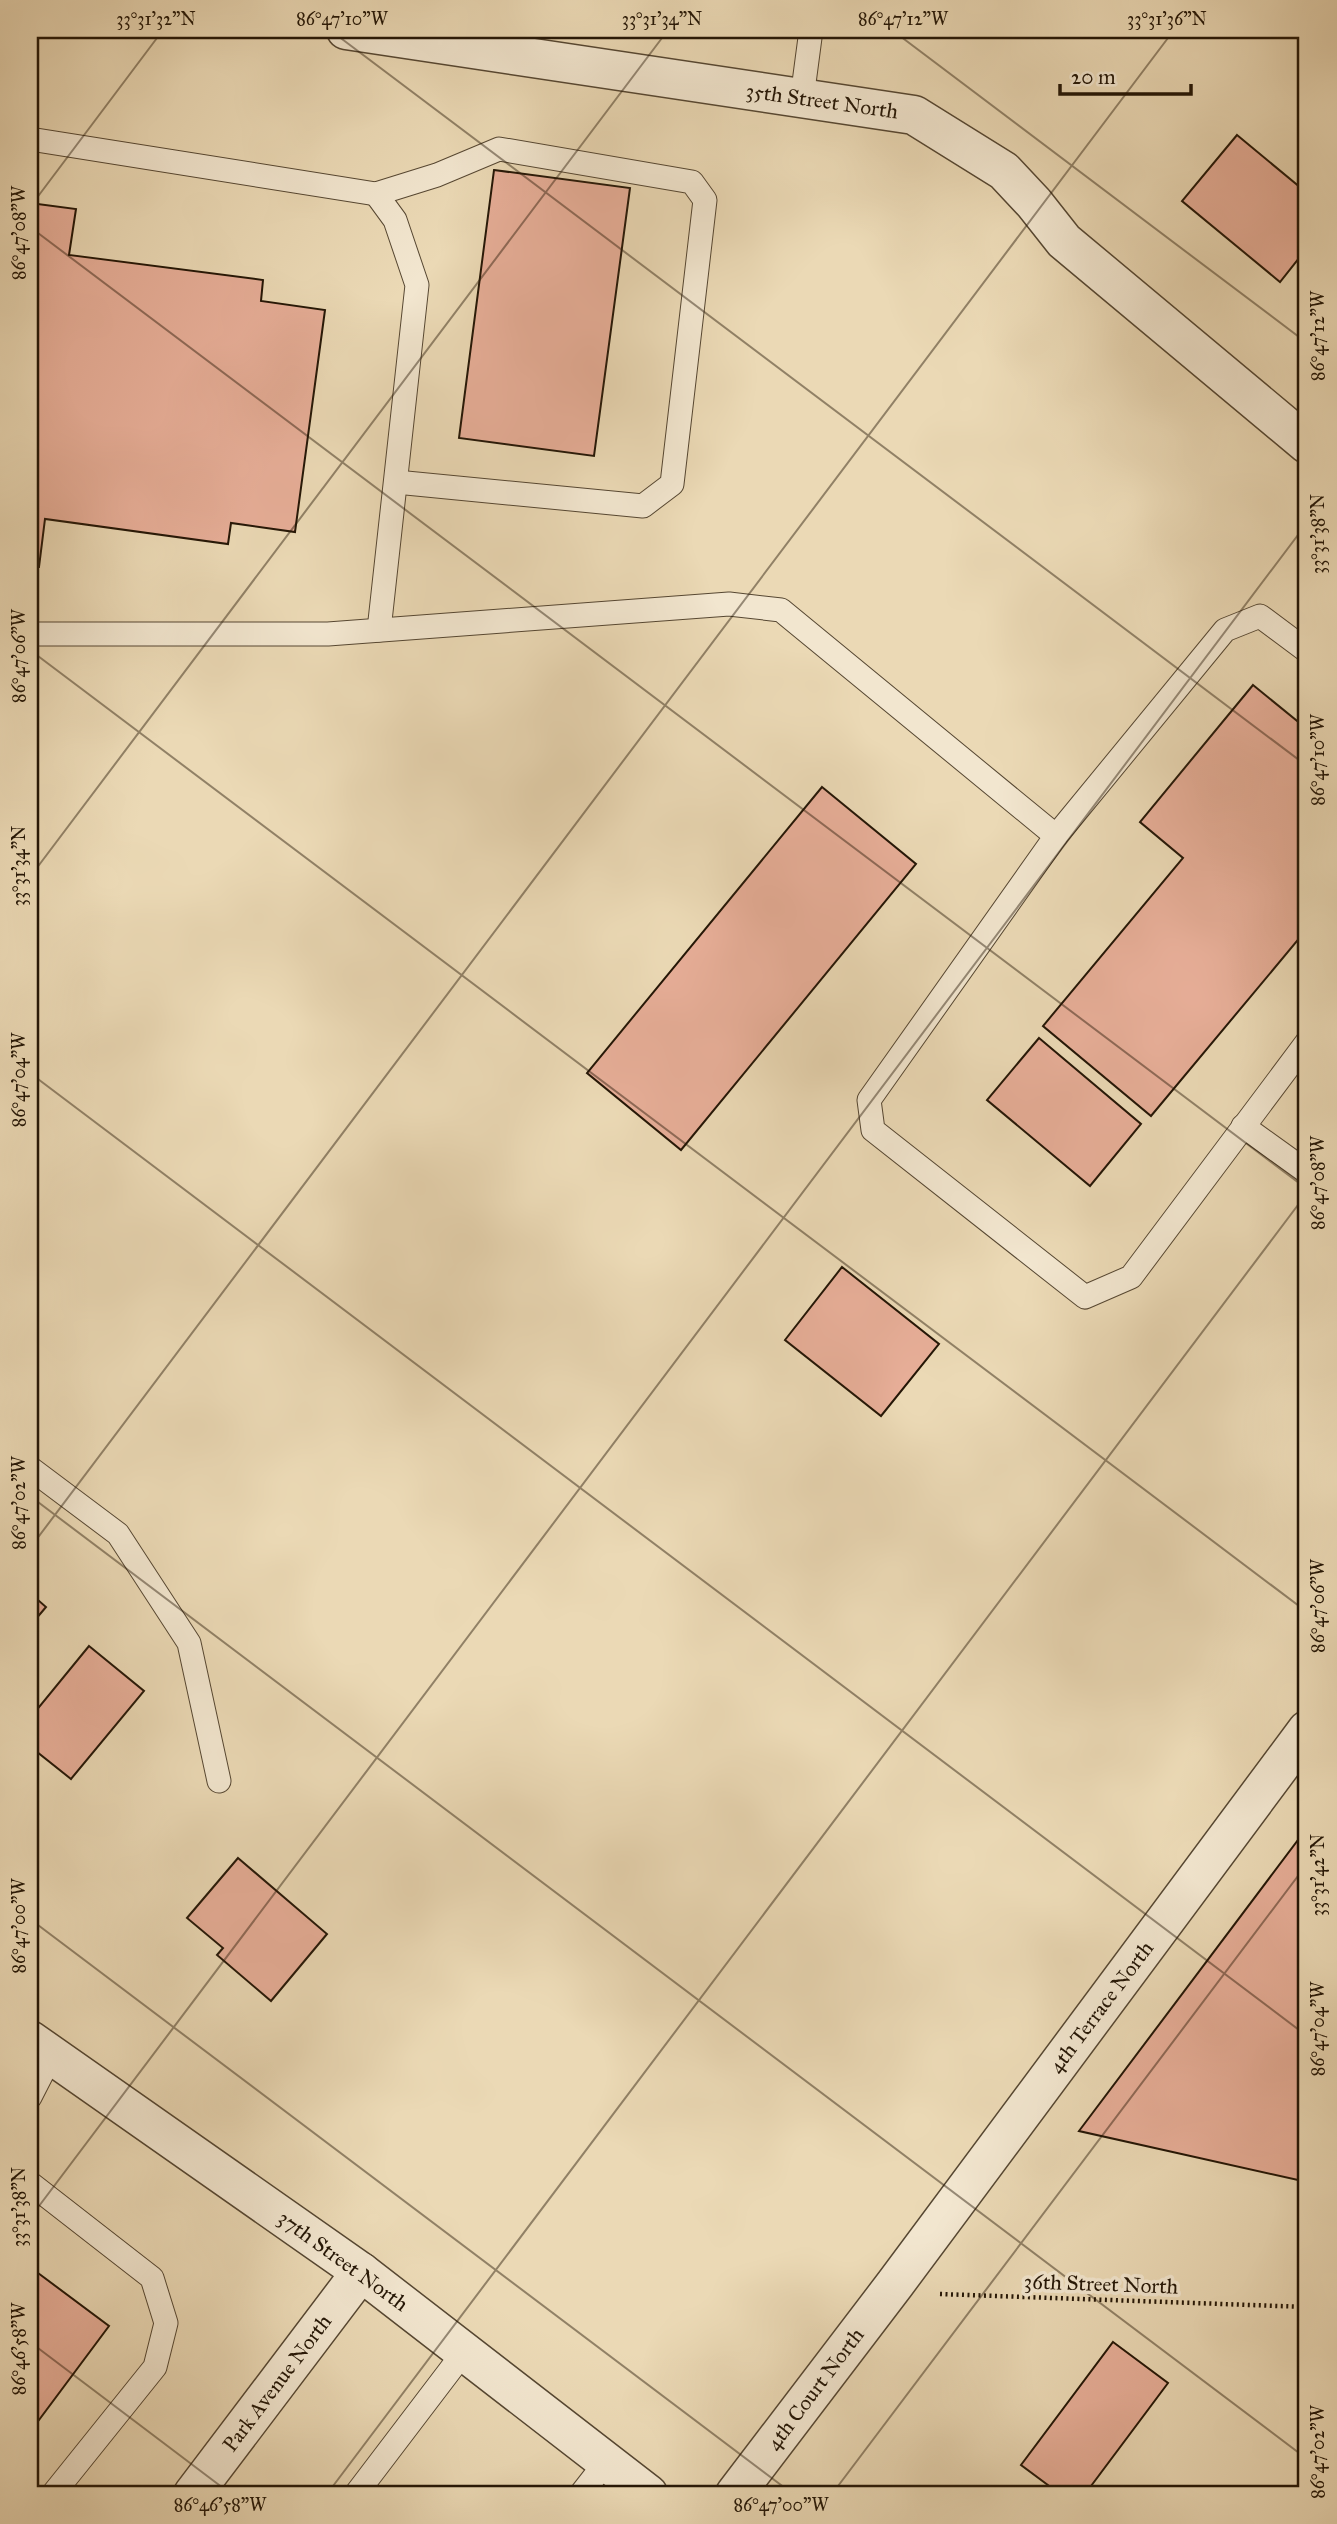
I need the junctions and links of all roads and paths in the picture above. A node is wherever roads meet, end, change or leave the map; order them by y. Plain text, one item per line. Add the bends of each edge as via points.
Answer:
1 (346, 30) edge
2 (811, 30) edge
3 (802, 98) junction
4 (30, 139) edge
5 (376, 194) junction
6 (1307, 444) edge
7 (396, 482) junction
8 (379, 630) junction
9 (30, 634) edge
10 (1307, 651) edge
11 (1056, 836) junction
12 (1307, 1041) edge
13 (1243, 1126) junction
14 (1307, 1172) edge
15 (30, 1468) edge
16 (1307, 1730) edge
17 (219, 1781) dead end
18 (41, 2047) edge
19 (30, 2097) edge
20 (30, 2183) edge
21 (361, 2272) junction
22 (895, 2284) junction
23 (1307, 2307) edge
24 (464, 2352) junction
25 (606, 2462) junction
26 (53, 2494) edge
27 (193, 2494) edge
28 (356, 2494) edge
29 (581, 2494) edge
30 (648, 2494) edge
31 (735, 2494) edge

1 - 3 street, 35th Street North
2 - 3 lane
3 - 6 street, 35th Street North via 914,115 1004,171 1065,241
4 - 5 lane
5 - 7 lane via 395,220 417,285
5 - 7 lane via 499,149 692,183 705,200 672,484 643,506
7 - 8 lane
8 - 9 lane
8 - 11 lane via 729,604 781,610
10 - 11 lane via 1260,617 1225,629
11 - 13 lane via 869,1100 873,1130 1085,1297 1131,1277
12 - 13 lane
13 - 14 lane
15 - 17 lane via 118,1534 189,1643
16 - 22 street, 4th Terrace North
18 - 19 lane
18 - 21 street, 37th Street North
20 - 26 lane via 152,2278 166,2323 155,2367
21 - 24 street, 37th Street North
21 - 27 street, Park Avenue North
22 - 23 path, 36th Street North via 945,2295
22 - 31 street, 4th Court North
24 - 25 street, 37th Street North
24 - 28 lane
25 - 29 lane
25 - 30 street, 37th Street North

